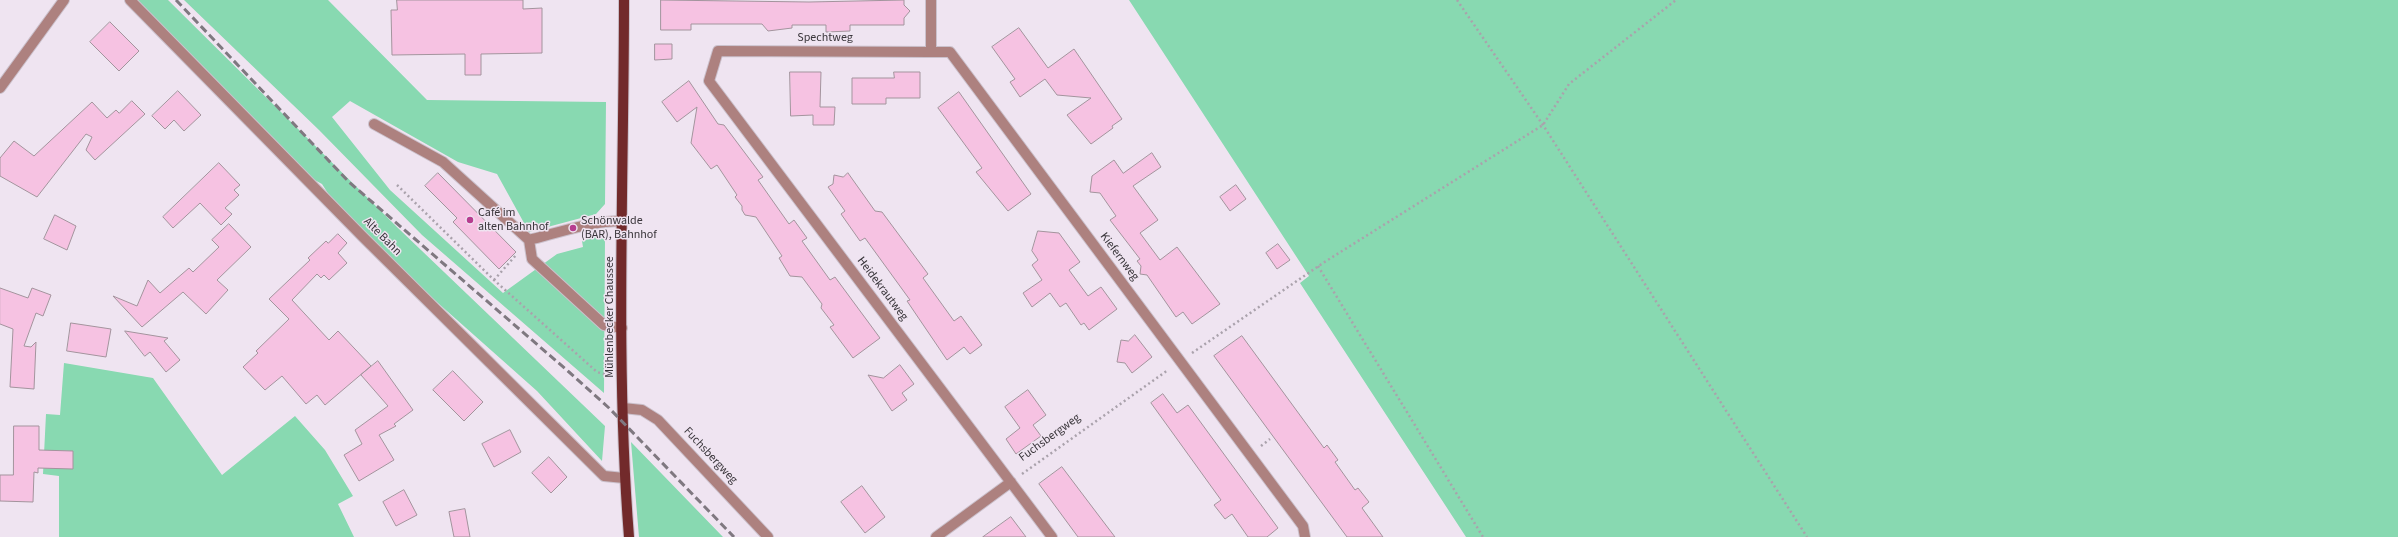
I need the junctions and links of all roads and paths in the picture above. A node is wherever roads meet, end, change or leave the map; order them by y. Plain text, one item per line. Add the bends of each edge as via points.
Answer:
1 (64, 0) edge
2 (130, 0) edge
3 (624, 0) edge
4 (931, 0) edge
5 (1457, 0) edge
6 (1676, 0) edge
7 (718, 51) joint
8 (931, 52) junction
9 (0, 88) edge
10 (374, 124) dead end
11 (1543, 125) junction
12 (397, 185) dead end
13 (623, 221) junction
14 (529, 240) junction
15 (1318, 266) junction
16 (494, 280) junction
17 (622, 328) junction
18 (1180, 361) junction
19 (609, 376) dead end
20 (623, 408) junction
21 (624, 478) junction
22 (1011, 482) junction
23 (629, 537) edge
24 (768, 537) edge
25 (936, 537) edge
26 (1052, 537) edge
27 (1304, 537) edge
28 (1483, 537) edge
29 (1807, 537) edge

1 - 9 street
2 - 21 street, Alte Bahn via 363,237 604,476
3 - 13 main road, Mühlenbecker Chaussee
4 - 8 street
5 - 11 path
6 - 11 path via 1569,84
7 - 8 street, Spechtweg
7 - 22 street, Heidekrautweg via 709,81
8 - 18 street, Kiefernweg via 950,52
10 - 14 street via 443,162
11 - 15 path, Fuchsbergweg
11 - 29 path
12 - 16 path
13 - 14 street via 573,228
13 - 17 main road, Mühlenbecker Chaussee
14 - 16 path
14 - 17 street via 532,259 604,325
15 - 18 path, Fuchsbergweg
15 - 28 path
16 - 19 path via 597,372
17 - 20 main road, Mühlenbecker Chaussee
18 - 22 path, Fuchsbergweg
18 - 27 street, Kiefernweg via 1303,526
20 - 21 main road, Mühlenbecker Chaussee
20 - 24 street, Fuchsbergweg via 642,410 658,420
21 - 23 main road, Mühlenbecker Chaussee
22 - 25 street
22 - 26 street, Heidekrautweg

